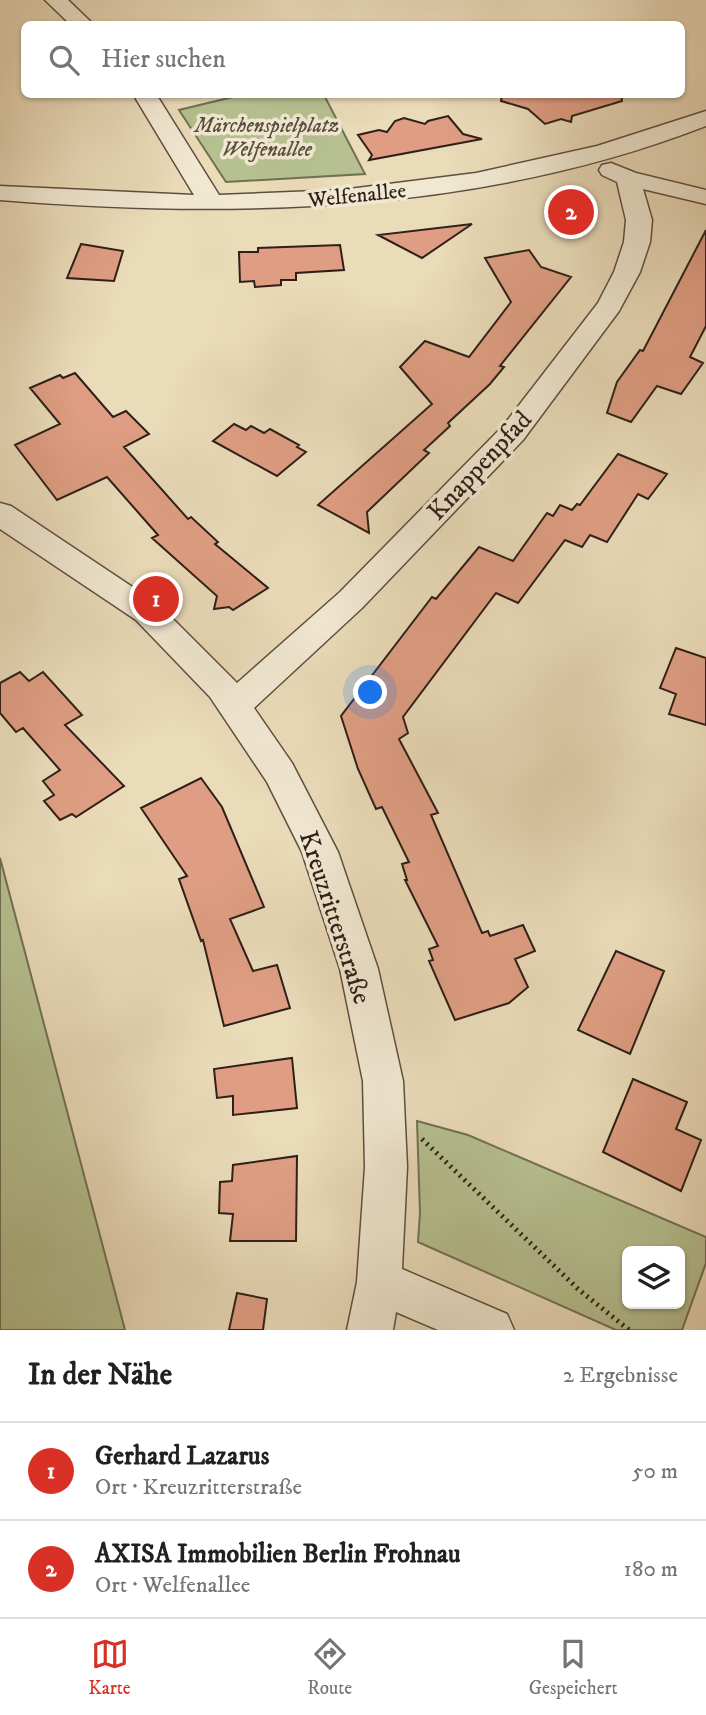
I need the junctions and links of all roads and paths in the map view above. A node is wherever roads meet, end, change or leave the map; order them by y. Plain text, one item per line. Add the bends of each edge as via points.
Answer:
1 (56, 0) edge
2 (79, 21) edge
3 (147, 98) edge
4 (706, 118) edge
5 (593, 156) junction
6 (628, 178) junction
7 (0, 193) edge
8 (706, 197) edge
9 (210, 204) junction
10 (3, 521) edge
11 (235, 705) junction
12 (414, 1131) dead end
13 (379, 1282) junction
14 (370, 1330) edge
15 (491, 1330) edge
16 (629, 1330) edge

1 - 2 street
3 - 9 street
4 - 5 street, Welfenallee
5 - 6 street
5 - 9 street, Welfenallee via 492,178 351,198
6 - 8 street
6 - 11 street, Knappenpfad via 639,220 637,242 610,304 513,433 351,600
7 - 9 street, Welfenallee
10 - 11 street, Kreuzritterstraße via 147,612
11 - 13 street, Kreuzritterstraße via 280,773 320,852 359,969 383,1082 386,1167
12 - 16 path via 578,1289
13 - 14 street, Kreuzritterstraße
13 - 15 street

